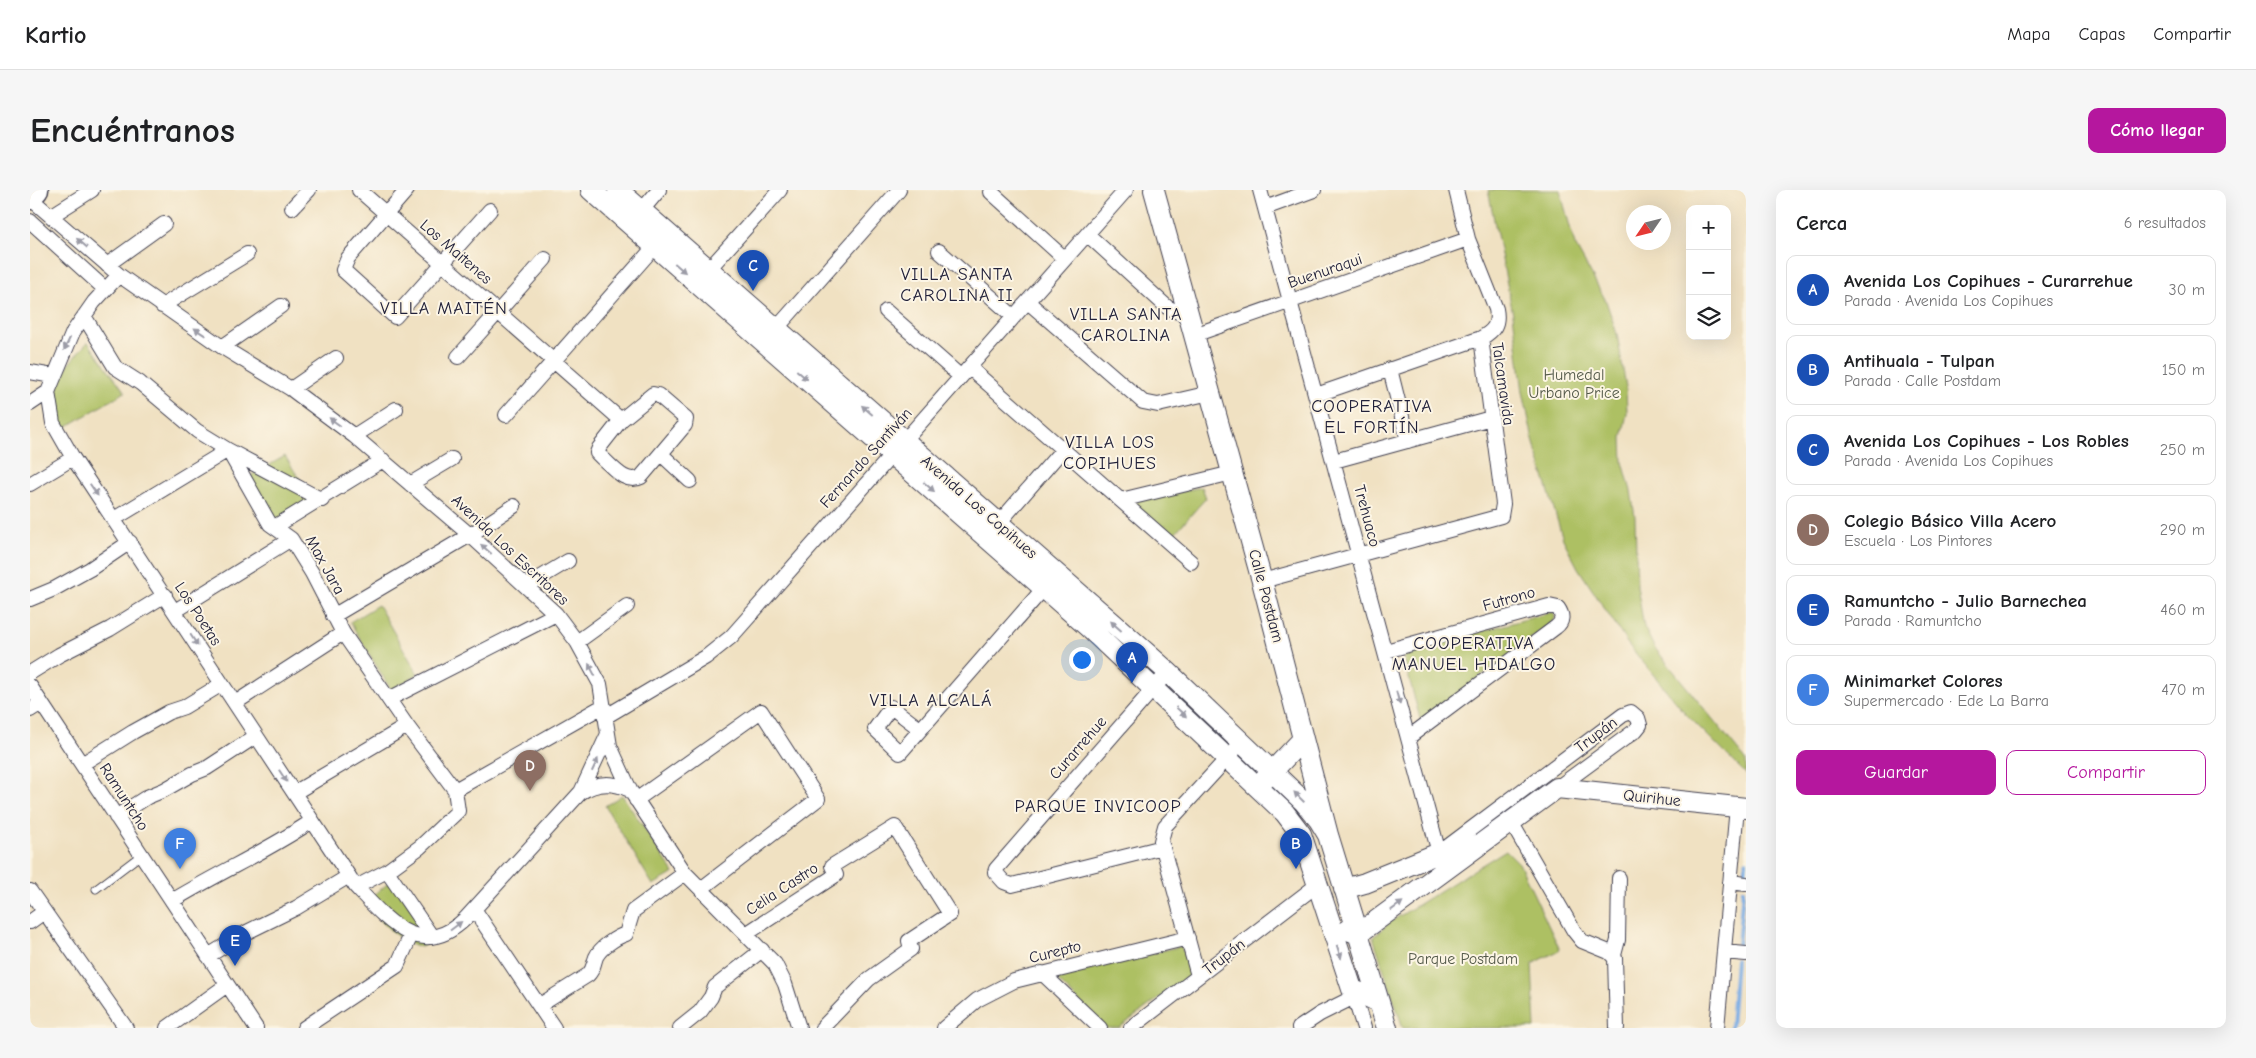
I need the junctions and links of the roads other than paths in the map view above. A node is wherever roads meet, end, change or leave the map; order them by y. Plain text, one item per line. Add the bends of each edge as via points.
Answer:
1 (37, 190) edge
2 (92, 190) edge
3 (309, 190) edge
4 (359, 190) edge
5 (407, 190) edge
6 (591, 190) edge
7 (618, 190) edge
8 (660, 190) edge
9 (780, 190) edge
10 (899, 190) edge
11 (1126, 190) edge
12 (1154, 190) edge
13 (1260, 190) edge
14 (1314, 190) edge
15 (1456, 190) edge
16 (991, 192) dead end
17 (30, 198) edge
18 (292, 208) dead end
19 (1265, 208) junction
20 (490, 210) dead end
21 (386, 214) junction
22 (51, 216) junction
23 (635, 217) junction
24 (30, 222) edge
25 (164, 224) dead end
26 (1087, 234) junction
27 (1468, 239) junction
28 (655, 246) junction
29 (939, 251) dead end
30 (247, 254) dead end
31 (545, 259) dead end
32 (1065, 259) junction
33 (443, 264) junction
34 (107, 265) junction
35 (708, 270) junction
36 (119, 275) junction
37 (105, 289) junction
38 (1028, 302) junction
39 (1290, 302) junction
40 (162, 306) junction
41 (281, 306) dead end
42 (886, 311) dead end
43 (498, 312) junction
44 (84, 316) junction
45 (1014, 317) junction
46 (1192, 326) junction
47 (776, 329) junction
48 (1481, 338) junction
49 (222, 347) junction
50 (458, 357) dead end
51 (336, 358) dead end
52 (553, 360) junction
53 (1390, 369) junction
54 (30, 372) edge
55 (965, 372) junction
56 (53, 376) junction
57 (291, 389) junction
58 (48, 392) junction
59 (1210, 393) junction
60 (1316, 395) junction
61 (30, 404) edge
62 (396, 409) dead end
63 (506, 415) dead end
64 (1491, 418) junction
65 (621, 420) junction
66 (354, 436) junction
67 (1408, 441) junction
68 (898, 448) junction
69 (1063, 449) junction
70 (228, 450) junction
71 (661, 454) junction
72 (73, 458) junction
73 (452, 459) dead end
74 (383, 460) junction
75 (1334, 462) junction
76 (1232, 473) junction
77 (690, 482) dead end
78 (30, 484) edge
79 (410, 484) junction
80 (322, 500) junction
81 (1120, 500) junction
82 (514, 506) dead end
83 (114, 519) junction
84 (998, 524) junction
85 (276, 526) junction
86 (470, 535) junction
87 (291, 539) junction
88 (130, 542) junction
89 (1360, 555) junction
90 (568, 561) dead end
91 (1191, 562) dead end
92 (1262, 581) junction
93 (528, 585) junction
94 (1044, 588) junction
95 (165, 595) junction
96 (30, 599) edge
97 (627, 606) dead end
98 (175, 611) junction
99 (556, 614) junction
100 (333, 616) junction
101 (343, 633) junction
102 (578, 642) junction
103 (1386, 651) junction
104 (1168, 672) junction
105 (30, 673) edge
106 (222, 684) junction
107 (30, 686) edge
108 (1154, 688) junction
109 (389, 699) junction
110 (235, 703) junction
111 (35, 706) edge
112 (604, 711) junction
113 (406, 726) junction
114 (920, 730) dead end
115 (256, 736) junction
116 (608, 736) junction
117 (1409, 737) junction
118 (1303, 739) junction
119 (1241, 742) junction
120 (1228, 757) junction
121 (82, 764) junction
122 (1272, 771) junction
123 (1258, 786) junction
124 (1557, 788) junction
125 (455, 790) junction
126 (294, 793) junction
127 (580, 793) junction
128 (633, 795) junction
129 (1741, 807) edge
130 (116, 817) junction
131 (312, 821) junction
132 (1511, 822) junction
133 (1328, 835) junction
134 (1482, 844) junction
135 (1163, 847) junction
136 (1439, 852) junction
137 (141, 855) junction
138 (387, 870) junction
139 (685, 873) junction
140 (1619, 878) dead end
141 (352, 881) junction
142 (1730, 882) junction
143 (1746, 884) edge
144 (1317, 885) junction
145 (96, 889) dead end
146 (1344, 889) junction
147 (701, 890) junction
148 (30, 892) edge
149 (172, 901) junction
150 (474, 909) junction
151 (44, 912) junction
152 (1326, 914) junction
153 (30, 922) edge
154 (746, 934) junction
155 (1358, 934) junction
156 (411, 935) junction
157 (432, 937) junction
158 (1188, 938) junction
159 (762, 950) junction
160 (1724, 952) junction
161 (1746, 954) edge
162 (1614, 955) junction
163 (208, 956) junction
164 (1042, 973) junction
165 (1198, 976) junction
166 (227, 985) junction
167 (1353, 993) junction
168 (1378, 1002) junction
169 (540, 1005) junction
170 (126, 1028) edge
171 (167, 1028) edge
172 (256, 1028) edge
173 (304, 1028) edge
174 (554, 1028) edge
175 (680, 1028) edge
176 (799, 1028) edge
177 (822, 1028) edge
178 (944, 1028) edge
179 (1100, 1028) edge
180 (1131, 1028) edge
181 (1299, 1028) edge
182 (1364, 1028) edge
183 (1387, 1028) edge
184 (1617, 1028) edge
185 (1717, 1028) edge

1 - 17 main road
2 - 22 street
3 - 18 street
4 - 21 street, Los Maitenes
5 - 21 street
6 - 23 main road, Avenida Los Copihues
7 - 23 main road, Avenida Los Copihues
8 - 23 street
9 - 35 street
10 - 47 street
11 - 26 street, Fernando Santiván
12 - 46 main road, Calle Postdam
13 - 19 street, Trehuaco
14 - 19 street
15 - 27 street
16 - 32 street
17 - 22 street, Avenida Los Escritores
19 - 39 street, Trehuaco
20 - 33 street
21 - 33 street, Los Maitenes
21 - 33 street via 348,258 344,272 395,317
34 -> 22 street, Avenida Los Escritores
23 - 28 main road, Avenida Los Copihues
23 - 35 main road, Avenida Los Copihues
24 - 37 street
25 - 34 street
26 - 32 street, Fernando Santiván
26 - 46 street
27 - 39 street, Buenuraqui
27 - 48 street via 1497,316 1494,329
28 - 52 street
28 -> 68 main road, Avenida Los Copihues
29 - 45 street
30 - 40 street
31 - 43 street
32 - 38 street, Fernando Santiván
33 - 43 street, Los Maitenes
34 - 36 street, Avenida Los Escritores
35 - 47 main road, Avenida Los Copihues
36 - 37 street
36 - 40 street, Avenida Los Escritores
37 - 44 street, Los Poetas
38 - 45 street, Fernando Santiván
38 - 59 street via 1142,402 1158,405
39 - 46 street, Buenuraqui
39 - 60 street, Trehuaco
49 -> 40 street, Avenida Los Escritores
41 - 49 street
42 - 55 street
43 - 50 street
43 - 52 street, Los Maitenes
44 -> 56 street, Los Poetas via 67,343
44 - 70 street, Max Jara via 115,367 140,383 197,431
45 - 55 street, Fernando Santiván
46 - 59 main road, Calle Postdam
68 -> 47 main road, Avenida Los Copihues
48 - 53 street, Talcamavida
48 - 64 street, Talcamavida
49 - 57 street, Avenida Los Escritores
51 - 57 street
52 - 63 street
52 - 65 street, Los Maitenes
53 - 60 street, Talcamavida
53 - 67 street
54 - 56 street
55 - 68 street, Fernando Santiván
55 - 69 street
56 - 58 street, Los Poetas
66 -> 57 street, Avenida Los Escritores
58 - 61 street
58 - 72 street, Los Poetas via 53,423
59 - 76 main road, Calle Postdam
60 - 75 street, Trehuaco
62 - 66 street
64 - 67 street
64 - 89 street, Talcamavida via 1503,504 1501,516
65 - 71 street via 598,453 626,479 641,477
65 - 71 street via 653,394 658,395 686,419 686,425
66 - 74 street, Avenida Los Escritores
67 - 75 street
68 - 84 main road, Avenida Los Copihues
68 -> 94 main road, Avenida Los Copihues
68 - 112 street, Fernando Santiván via 723,645
69 - 81 street
69 - 84 street
70 - 80 street
70 - 83 street
70 - 85 street, Max Jara via 270,524
71 - 77 street
72 - 78 street
72 -> 83 street, Los Poetas
73 - 79 street
74 - 79 street, Avenida Los Escritores
74 - 80 street
75 - 89 street, Trehuaco
76 - 81 street
76 - 92 main road, Calle Postdam
79 - 86 street, Avenida Los Escritores
80 - 85 street
81 - 91 street
82 - 86 street
83 - 88 street, Los Poetas
104 -> 84 main road, Avenida Los Copihues
85 - 87 street, Max Jara
93 -> 86 street, Avenida Los Escritores
86 - 100 street
87 - 98 street
87 - 100 street, Max Jara
88 - 95 street, Los Poetas
88 - 96 street via 90,569
89 - 92 street
89 - 103 street, Trehuaco
90 - 93 street
92 - 118 main road, Calle Postdam
93 - 99 street, Avenida Los Escritores
94 - 108 main road, Avenida Los Copihues
94 - 114 street
95 - 98 street, Los Poetas
95 - 105 street
97 - 102 street
98 -> 106 street, Los Poetas
99 - 102 street, Avenida Los Escritores
99 - 109 street
100 - 101 street, Max Jara
101 - 109 street, Max Jara
101 - 110 street
112 -> 102 street, Avenida Los Escritores via 600,684
103 -> 117 street, Trehuaco
103 - 117 street, Futrono via 1549,606 1558,608 1562,615 1556,627
104 - 108 street, Curarrehue
104 - 119 main road, Avenida Los Copihues
106 - 110 street, Los Poetas
106 - 121 street
107 - 111 street, Ramuntcho
108 -> 120 main road, Avenida Los Copihues
108 - 135 street, Curarrehue via 995,872 1012,886
109 - 113 street, Max Jara
110 - 115 street, Los Poetas
111 - 121 street, Ramuntcho
112 - 116 street, Avenida Los Escritores
112 - 125 street, Fernando Santiván
113 - 125 street, Max Jara
113 - 126 street
115 -> 126 street, Los Poetas
115 - 130 street via 207,768 147,797
127 -> 116 street
116 - 128 street, Avenida Los Escritores via 614,758
117 - 136 street, Trehuaco
118 - 122 main road
118 - 133 main road, Calle Postdam
119 - 120 street
119 - 122 main road, Avenida Los Copihues
120 - 123 main road, Avenida Los Copihues
120 - 135 street via 1165,826
121 - 130 street, Ramuntcho
122 - 123 main road
133 -> 122 main road, Avenida Los Copihues via 1314,813
123 - 144 main road via 1296,826
124 - 129 main road, Quirihue
124 - 132 main road, Trupán
124 - 136 street, Trupán via 1638,728 1639,721 1635,715 1626,713
125 - 138 street via 458,811 420,847
126 - 131 street, Los Poetas
127 - 128 street via 604,784 622,786
127 - 150 street
128 - 139 street, Avenida Los Escritores
128 - 147 street via 761,711 818,799
129 - 142 street
130 - 137 street, Ramuntcho
131 - 141 street, Los Poetas
131 - 149 street via 274,846
132 - 134 main road, Trupán
132 - 162 street via 1574,932 1582,941
133 - 146 main road, Calle Postdam
134 - 136 main road, Trupán
155 -> 134 main road, Trupán
135 - 158 street
136 - 146 main road, Trupán
137 - 145 lane
137 - 149 street, Ramuntcho
138 - 141 street
138 - 157 street
139 - 147 street, Avenida Los Escritores
139 - 169 street via 633,911 626,934 618,936 597,955 594,970 588,976
140 - 162 street via 1618,940
141 - 156 street, Los Poetas via 391,923
141 - 163 street via 246,932
142 - 143 street
142 - 160 street
144 - 152 main road
144 - 165 street, Trupán
146 - 155 main road, Calle Postdam
147 - 154 street, Avenida Los Escritores
148 - 151 street
149 - 163 street, Ramuntcho
157 -> 150 street via 453,929
150 - 169 street
151 - 153 street
151 - 170 street
152 - 155 main road via 1340,926
152 -> 167 main road
154 - 159 street, Avenida Los Escritores
154 - 177 street, Celia Castro via 836,875 832,866 895,827 950,914 909,941 911,949 869,979
155 - 168 main road, Calle Postdam
156 - 157 street
156 - 173 street via 397,966
158 - 164 street, Curepto
158 - 165 street
159 - 175 street via 715,987 700,1012
159 - 176 street, Avenida Los Escritores via 781,974
160 - 161 street
160 - 185 street
162 - 184 street
163 - 166 street, Ramuntcho
164 - 178 street, Curepto via 987,993
164 - 179 street
165 - 180 street, Trupán
166 - 171 street
166 - 172 street, Ramuntcho
167 - 168 main road
167 - 181 street
167 - 182 street
168 - 183 main road, Calle Postdam
169 - 174 street

